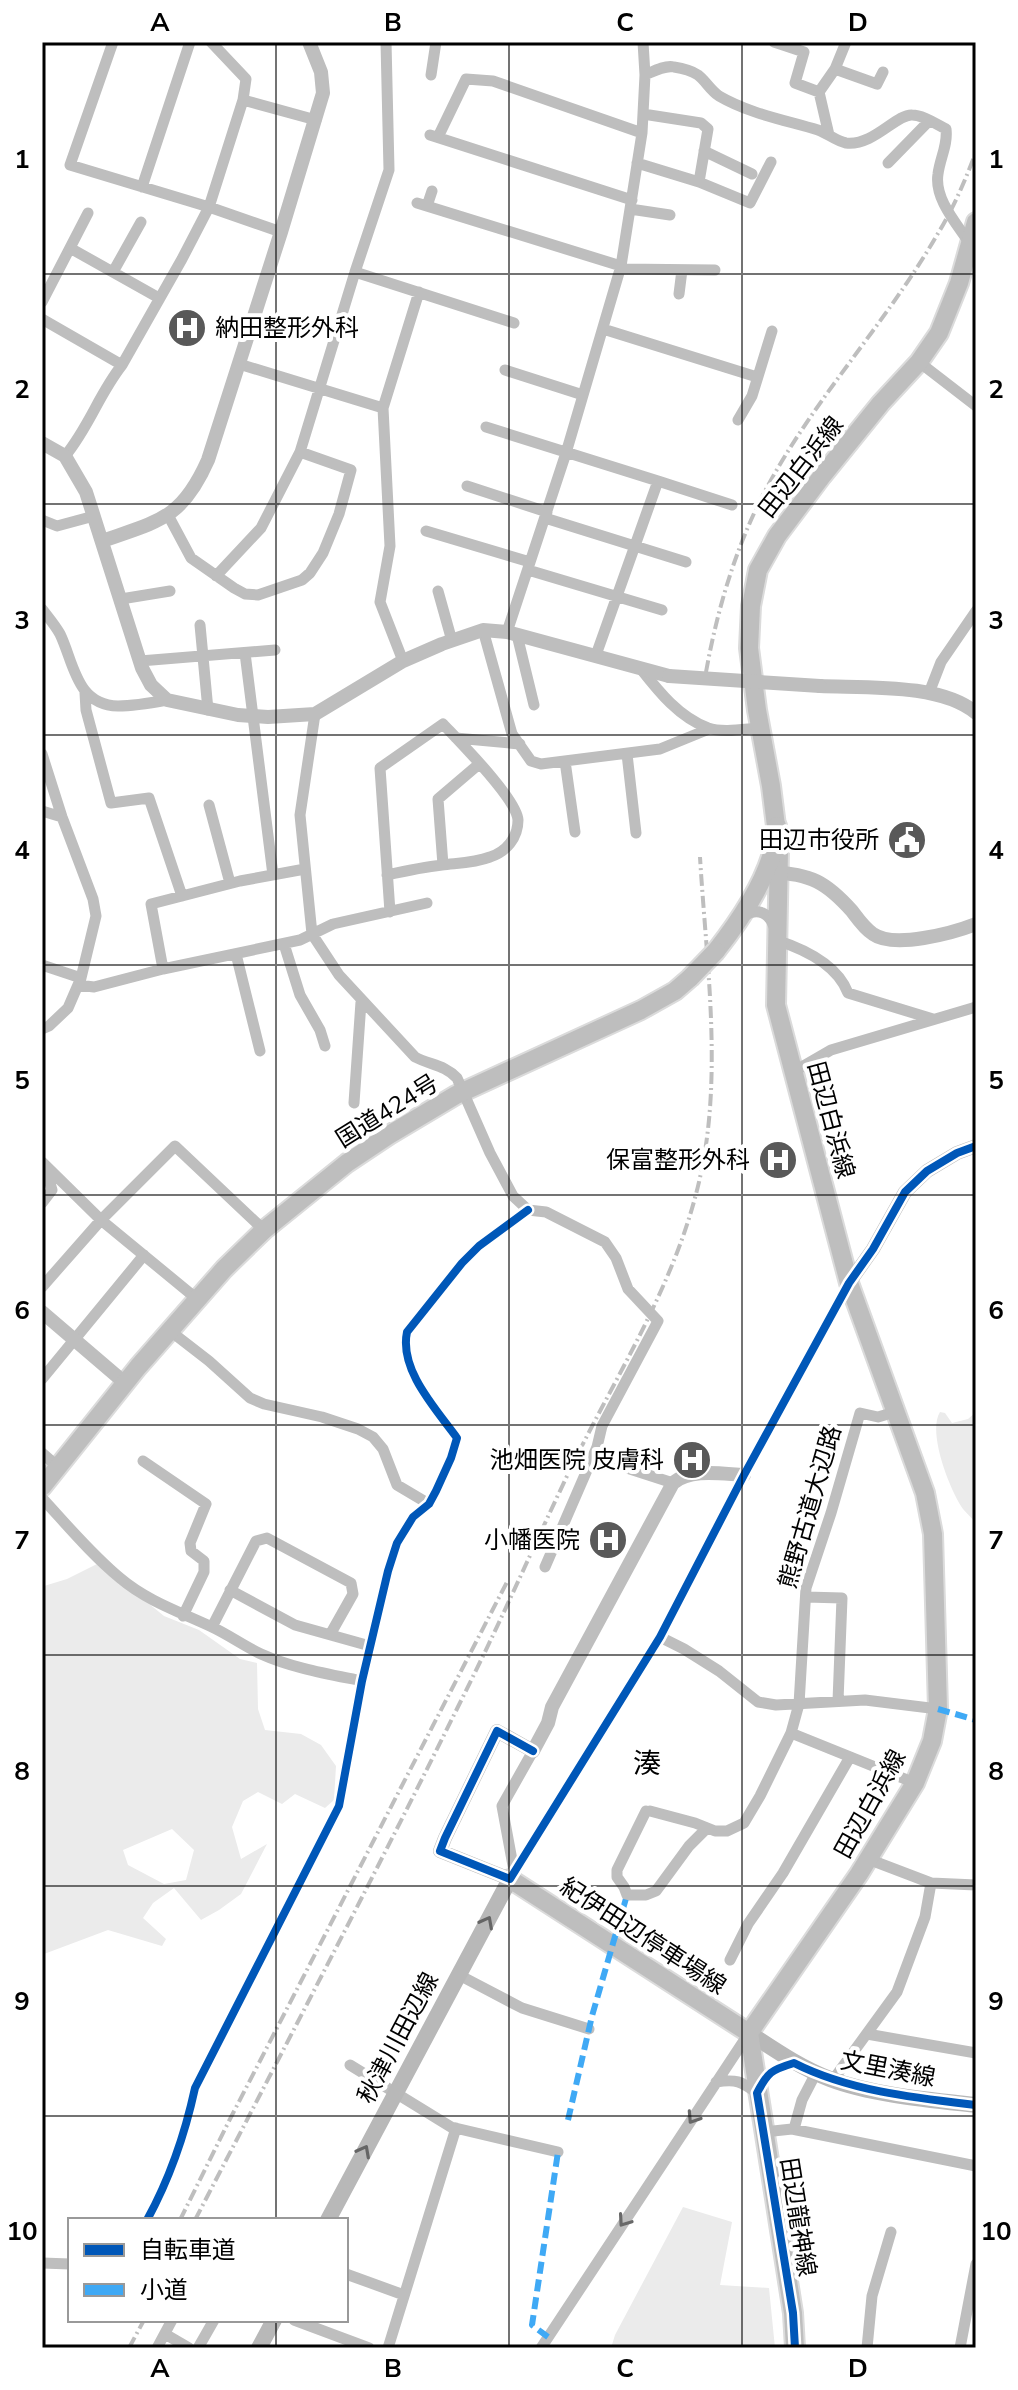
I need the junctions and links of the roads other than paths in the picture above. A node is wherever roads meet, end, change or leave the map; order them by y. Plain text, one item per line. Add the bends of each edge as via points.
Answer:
1 (113, 42) edge
2 (190, 42) edge
3 (211, 42) edge
4 (309, 42) edge
5 (386, 42) edge
6 (436, 42) edge
7 (643, 42) edge
8 (776, 42) edge
9 (846, 42) edge
10 (835, 69) junction
11 (883, 72) dead end
12 (431, 75) dead end
13 (645, 75) junction
14 (819, 92) junction
15 (243, 100) junction
16 (643, 114) junction
17 (316, 120) junction
18 (929, 121) junction
19 (642, 133) junction
20 (829, 135) junction
21 (704, 151) junction
22 (771, 162) dead end
23 (637, 163) junction
24 (888, 163) dead end
25 (752, 174) dead end
26 (699, 182) junction
27 (142, 187) junction
28 (432, 191) dead end
29 (631, 204) junction
30 (209, 207) junction
31 (88, 213) dead end
32 (670, 215) dead end
33 (141, 222) dead end
34 (976, 222) edge
35 (281, 232) junction
36 (970, 244) junction
37 (70, 248) junction
38 (621, 268) junction
39 (682, 270) junction
40 (715, 270) dead end
41 (113, 272) junction
42 (355, 272) junction
43 (419, 292) junction
44 (679, 294) dead end
45 (159, 298) junction
46 (42, 302) edge
47 (42, 319) edge
48 (514, 323) dead end
49 (603, 329) junction
50 (772, 331) dead end
51 (919, 362) junction
52 (239, 364) junction
53 (122, 365) junction
54 (505, 370) dead end
55 (757, 377) junction
56 (319, 389) junction
57 (583, 395) junction
58 (976, 406) edge
59 (383, 408) junction
60 (738, 420) dead end
61 (486, 427) dead end
62 (42, 443) edge
63 (300, 452) junction
64 (566, 453) junction
65 (65, 456) junction
66 (658, 481) junction
67 (467, 486) dead end
68 (732, 505) dead end
69 (168, 515) junction
70 (546, 515) junction
71 (94, 516) junction
72 (42, 520) edge
73 (426, 531) dead end
74 (102, 541) junction
75 (635, 546) junction
76 (686, 562) dead end
77 (529, 566) junction
78 (216, 576) junction
79 (170, 591) dead end
80 (438, 591) dead end
81 (617, 597) junction
82 (121, 599) junction
83 (42, 609) edge
84 (662, 610) dead end
85 (976, 611) edge
86 (200, 625) dead end
87 (483, 630) junction
88 (512, 633) junction
89 (452, 641) junction
90 (275, 650) dead end
91 (245, 653) junction
92 (596, 655) junction
93 (203, 656) junction
94 (140, 661) junction
95 (403, 661) junction
96 (641, 669) junction
97 (85, 693) junction
98 (929, 693) junction
99 (167, 700) junction
100 (534, 705) dead end
101 (208, 710) junction
102 (976, 713) edge
103 (315, 714) junction
104 (252, 716) junction
105 (759, 728) junction
106 (709, 729) junction
107 (456, 738) junction
108 (520, 744) junction
109 (42, 754) edge
110 (627, 754) junction
111 (565, 761) junction
112 (479, 764) junction
113 (209, 805) dead end
114 (42, 811) edge
115 (62, 817) junction
116 (777, 826) joint
117 (575, 832) dead end
118 (636, 833) dead end
119 (443, 865) junction
120 (305, 869) junction
121 (772, 872) junction
122 (273, 875) junction
123 (387, 875) junction
124 (230, 883) junction
125 (182, 896) junction
126 (427, 903) dead end
127 (390, 912) junction
128 (737, 923) junction
129 (976, 924) edge
130 (312, 934) junction
131 (776, 936) junction
132 (284, 944) junction
133 (236, 954) junction
134 (42, 965) edge
135 (163, 969) junction
136 (79, 981) junction
137 (361, 1002) junction
138 (976, 1007) edge
139 (933, 1019) junction
140 (42, 1029) edge
141 (325, 1046) dead end
142 (260, 1051) dead end
143 (793, 1072) junction
144 (463, 1091) junction
145 (354, 1103) dead end
146 (976, 1146) edge
147 (42, 1162) edge
148 (42, 1175) edge
149 (42, 1203) edge
150 (528, 1210) junction
151 (101, 1220) junction
152 (264, 1230) junction
153 (144, 1255) junction
154 (849, 1283) junction
155 (42, 1287) edge
156 (197, 1299) junction
157 (42, 1312) edge
158 (169, 1330) junction
159 (75, 1340) junction
160 (42, 1379) edge
161 (125, 1383) junction
162 (895, 1412) junction
163 (597, 1447) junction
164 (42, 1453) edge
165 (143, 1461) dead end
166 (58, 1467) junction
167 (744, 1475) junction
168 (673, 1483) junction
169 (42, 1487) edge
170 (42, 1498) edge
171 (429, 1504) junction
172 (545, 1567) dead end
173 (230, 1590) junction
174 (806, 1597) junction
175 (183, 1616) junction
176 (212, 1627) junction
177 (331, 1633) junction
178 (660, 1637) junction
179 (370, 1646) junction
180 (362, 1681) junction
181 (838, 1701) junction
182 (799, 1704) junction
183 (938, 1709) junction
184 (791, 1733) junction
185 (533, 1751) junction
186 (850, 1757) junction
187 (915, 1783) junction
188 (707, 1828) junction
189 (506, 1837) junction
190 (531, 1845) junction
191 (868, 1859) junction
192 (512, 1875) junction
193 (931, 1883) junction
194 (976, 1885) edge
195 (730, 1960) dead end
196 (459, 1975) junction
197 (589, 2029) dead end
198 (749, 2033) junction
199 (867, 2034) junction
200 (976, 2053) edge
201 (794, 2063) junction
202 (350, 2065) dead end
203 (816, 2073) junction
204 (833, 2080) junction
205 (716, 2082) junction
206 (396, 2092) junction
207 (757, 2093) junction
208 (976, 2105) edge
209 (456, 2128) junction
210 (794, 2129) junction
211 (764, 2132) junction
212 (558, 2152) dead end
213 (976, 2166) edge
214 (148, 2218) edge
215 (329, 2218) edge
216 (891, 2232) dead end
217 (42, 2263) edge
218 (68, 2264) edge
219 (976, 2264) edge
220 (348, 2275) edge
221 (404, 2295) junction
222 (171, 2322) edge
223 (213, 2322) edge
224 (273, 2322) edge
225 (298, 2322) edge
226 (165, 2334) junction
227 (340, 2343) edge
228 (157, 2348) edge
229 (189, 2348) edge
230 (198, 2348) edge
231 (259, 2348) edge
232 (369, 2348) edge
233 (388, 2348) edge
234 (541, 2348) edge
235 (795, 2348) edge
236 (867, 2348) edge
237 (960, 2348) edge

1 - 27 street via 70,165
2 - 27 street
3 - 15 street via 246,79
4 - 17 street via 323,93
5 - 42 street via 389,170
6 - 12 street
7 - 13 street
8 - 14 street via 804,52 795,83
9 - 10 street
10 - 11 street via 877,84
10 - 14 street
13 - 16 street
13 - 20 street via 670,66 680,69 698,75 718,95
14 - 20 street
15 - 17 street
15 - 30 street
16 - 19 street
16 - 21 street via 705,125
17 - 35 street
18 - 20 street via 904,116 878,135 845,143
18 - 24 street
18 - 36 street via 946,129 938,190
19 - 23 street
19 - 29 street via 493,81 466,79 434,136
21 - 25 street
21 - 26 street
22 - 26 street via 750,203
23 - 26 street
23 - 29 street
27 - 30 street
28 - 38 street via 422,205
29 - 32 street
29 - 38 street
30 - 35 street
30 - 45 street
31 - 37 street
33 - 41 street
34 - 36 main road, 田辺白浜線
35 - 52 street
36 - 51 main road, 田辺白浜線 via 944,323
37 - 41 street
37 - 46 street
38 - 39 street
38 - 49 street
39 - 40 street
39 - 44 street
41 - 45 street
42 - 43 street
42 - 56 street
43 - 48 street
43 - 59 street
45 - 53 street
47 - 53 street
49 - 55 street
49 - 57 street
50 - 55 street
51 - 58 street
51 - 105 main road, 田辺白浜線 via 822,476 758,570 749,648
52 - 56 street
52 - 69 street via 199,480
53 - 65 street
54 - 57 street
55 - 60 street
56 - 59 street
56 - 63 street
57 - 64 street
59 - 95 street via 390,546 380,602
61 - 64 street
62 - 65 street
63 - 78 street via 261,528
63 - 78 street via 351,470 339,514 310,573 258,595 245,594
64 - 66 street
64 - 70 street
65 - 71 street
66 - 68 street
66 - 75 street
67 - 70 street
69 - 74 street
69 - 78 street via 191,558
70 - 75 street
70 - 77 street
71 - 72 street via 57,526
71 - 74 street
73 - 77 street
74 - 82 street
75 - 76 street
75 - 81 street
77 - 81 street
77 - 88 street
79 - 82 street
80 - 89 street
81 - 84 street
81 - 92 street
82 - 94 street
83 - 97 street via 59,633
85 - 98 street via 941,662
86 - 93 street
87 - 88 street
87 - 89 street
87 - 108 street via 512,734
88 - 92 street
88 - 100 street
89 - 95 street
90 - 91 street
91 - 93 street
91 - 104 street
92 - 96 street
93 - 94 street
93 - 101 street
94 - 99 street via 151,685
95 - 103 street
96 - 98 street, bridge via 669,676
96 - 106 street via 662,695
97 - 99 street via 115,706
97 - 125 street via 111,803 149,798
98 - 102 street
99 - 101 street
101 - 104 street
103 - 104 street
103 - 120 street via 300,815
104 - 122 street
105 - 106 street
105 - 116 main road, 田辺白浜線
106 - 110 street via 660,749
107 - 108 street
107 - 112 street
107 - 123 street via 443,724 380,768
108 - 111 street via 531,761
109 - 115 street
110 - 111 street
110 - 118 street
111 - 117 street
112 - 119 street via 438,799
112 - 119 street via 518,819 513,841 491,857
113 - 124 street
114 - 115 street
115 - 136 street via 96,916
116 - 121 main road, 国道424号
119 - 123 street
120 - 122 street
120 - 130 street
121 - 128 main road, 国道424号
121 - 129 street via 826,885 880,938 910,939
121 - 131 main road, 田辺白浜線
122 - 124 street
123 - 127 street
124 - 125 street
125 - 135 street via 151,904
126 - 127 street
127 - 130 street
128 - 131 street via 747,913 761,912 772,921
128 - 144 main road, 国道424号, bridge via 675,991
130 - 132 street
130 - 137 street
131 - 139 street via 827,965 843,978 848,993
131 - 143 main road, 田辺白浜線 via 776,1005
132 - 133 street
132 - 141 street via 300,995
133 - 135 street
133 - 142 street
134 - 136 street
135 - 136 street via 94,987
136 - 140 street via 68,1008
137 - 144 street via 415,1057 449,1069
137 - 145 street
138 - 139 street
139 - 143 street via 831,1050
143 - 154 main road, 田辺白浜線
144 - 150 street via 513,1196
144 - 152 main road, 国道424号 via 347,1163
146 - 154 street via 927,1171 905,1192
147 - 151 street
148 - 149 street via 52,1190
150 - 163 street via 546,1212 605,1242 628,1289 658,1321 602,1426
150 - 171 street via 462,1263 407,1332 404,1346 420,1385 457,1438
151 - 152 street via 175,1146
151 - 153 street
151 - 155 street
152 - 156 main road, 国道424号
153 - 156 street
153 - 159 street
154 - 162 main road, 田辺白浜線
154 - 167 street
156 - 158 main road, 国道424号
157 - 159 street
158 - 161 main road, 国道424号
158 - 171 street via 250,1398 373,1437 397,1485
159 - 160 street
159 - 161 street
161 - 166 main road, 国道424号
162 - 174 street, 熊野古道大辺路 via 878,1417 860,1413
162 - 183 main road, 田辺白浜線 via 925,1493 933,1534
163 - 168 street via 602,1460
163 - 172 street
164 - 166 street
165 - 175 street via 206,1504 190,1543 191,1551 204,1561 204,1572
166 - 169 main road, 国道424号
167 - 168 street via 682,1476
167 - 178 street
168 - 185 street
170 - 175 street via 121,1579
171 - 179 street via 413,1517 397,1543
173 - 176 street
173 - 177 street via 295,1625
173 - 177 street via 256,1541 267,1538 351,1583 353,1594
174 - 181 street via 842,1598
174 - 182 street, 熊野古道大辺路
175 - 176 street
176 - 180 street via 262,1654
177 - 179 street
178 - 182 street via 719,1671 758,1702
178 - 190 street
179 - 180 street
180 - 214 street via 339,1806 195,2088 166,2184
181 - 182 street
181 - 183 street
182 - 184 street, 熊野古道大辺路
183 - 187 main road, 田辺白浜線
184 - 186 street
184 - 188 street, 熊野古道大辺路 via 744,1823 727,1831
185 - 189 street via 502,1806
185 - 192 street via 497,1731 440,1851
186 - 187 street
186 - 195 street
187 - 191 main road, 田辺白浜線
188 - 188 street via 648,1811 617,1870 627,1895 656,1891
189 - 190 street via 518,1847
189 - 192 street
190 - 192 street
191 - 193 street
191 - 198 main road, 田辺白浜線
196 -> 192 main road, 秋津川田辺線
192 - 198 main road, 紀伊田辺停車場線
193 - 194 street
193 - 199 street via 925,1917 897,1992
196 - 197 street via 522,2008
196 - 206 main road, 秋津川田辺線
198 - 201 main road, 文里湊線
198 - 205 street
198 - 207 main road, 田辺龍神線
199 - 200 street
199 - 204 street
201 - 203 main road, 文里湊線
201 - 207 street via 773,2069
202 - 206 street
203 - 204 main road, 文里湊線
203 - 210 street
204 - 208 main road, 文里湊線
205 - 207 street via 742,2082
205 -> 234 street
206 - 209 street
215 -> 206 main road, 秋津川田辺線
207 - 211 main road, 田辺龍神線
209 - 212 street
209 - 221 street
210 - 211 street
210 - 213 street
211 - 235 main road, 田辺龍神線
216 - 236 street via 872,2296
217 - 218 street
219 - 237 street
220 - 221 street
221 - 233 street
222 - 226 street
223 - 230 street
224 - 231 main road
225 - 227 street
226 - 228 street
226 - 229 street
227 - 232 street

